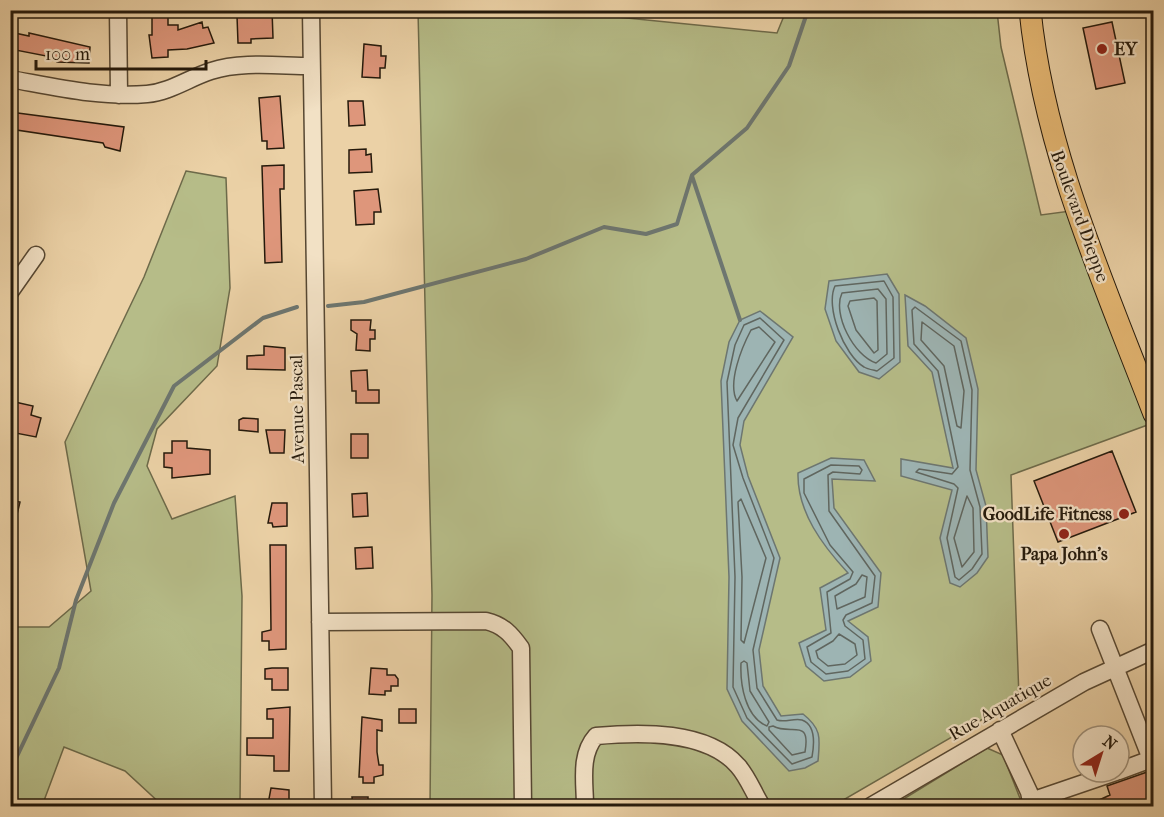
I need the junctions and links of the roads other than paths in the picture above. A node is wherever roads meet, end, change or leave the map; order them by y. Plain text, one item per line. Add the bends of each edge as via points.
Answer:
1 (118, 10) edge
2 (311, 10) edge
3 (1030, 10) edge
4 (311, 66) junction
5 (10, 79) edge
6 (119, 95) junction
7 (36, 255) dead end
8 (10, 292) edge
9 (1154, 414) edge
10 (320, 622) junction
11 (1100, 629) dead end
12 (1154, 650) edge
13 (1115, 666) junction
14 (1000, 730) junction
15 (1152, 759) edge
16 (1131, 766) edge
17 (1084, 784) edge
18 (1031, 804) edge
19 (323, 807) edge
20 (523, 807) edge
21 (585, 807) edge
22 (762, 807) edge
23 (872, 807) edge

1 - 6 street
2 - 4 street, Avenue Pascal
3 - 9 main road, Boulevard Dieppe via 1053,140
4 - 6 street via 213,70 172,88
4 - 10 street, Avenue Pascal
5 - 6 street
7 - 8 street
10 - 19 street, Avenue Pascal
10 - 20 street via 486,621 499,624 510,633 521,648
11 - 13 street
12 - 13 street, Rue Aquatique
13 - 14 street, Rue Aquatique
13 - 15 street
14 - 18 street
14 - 23 street, Rue Aquatique
15 - 16 street
17 - 18 street
21 - 22 street via 586,750 596,736 612,735 685,737 711,746 738,766

